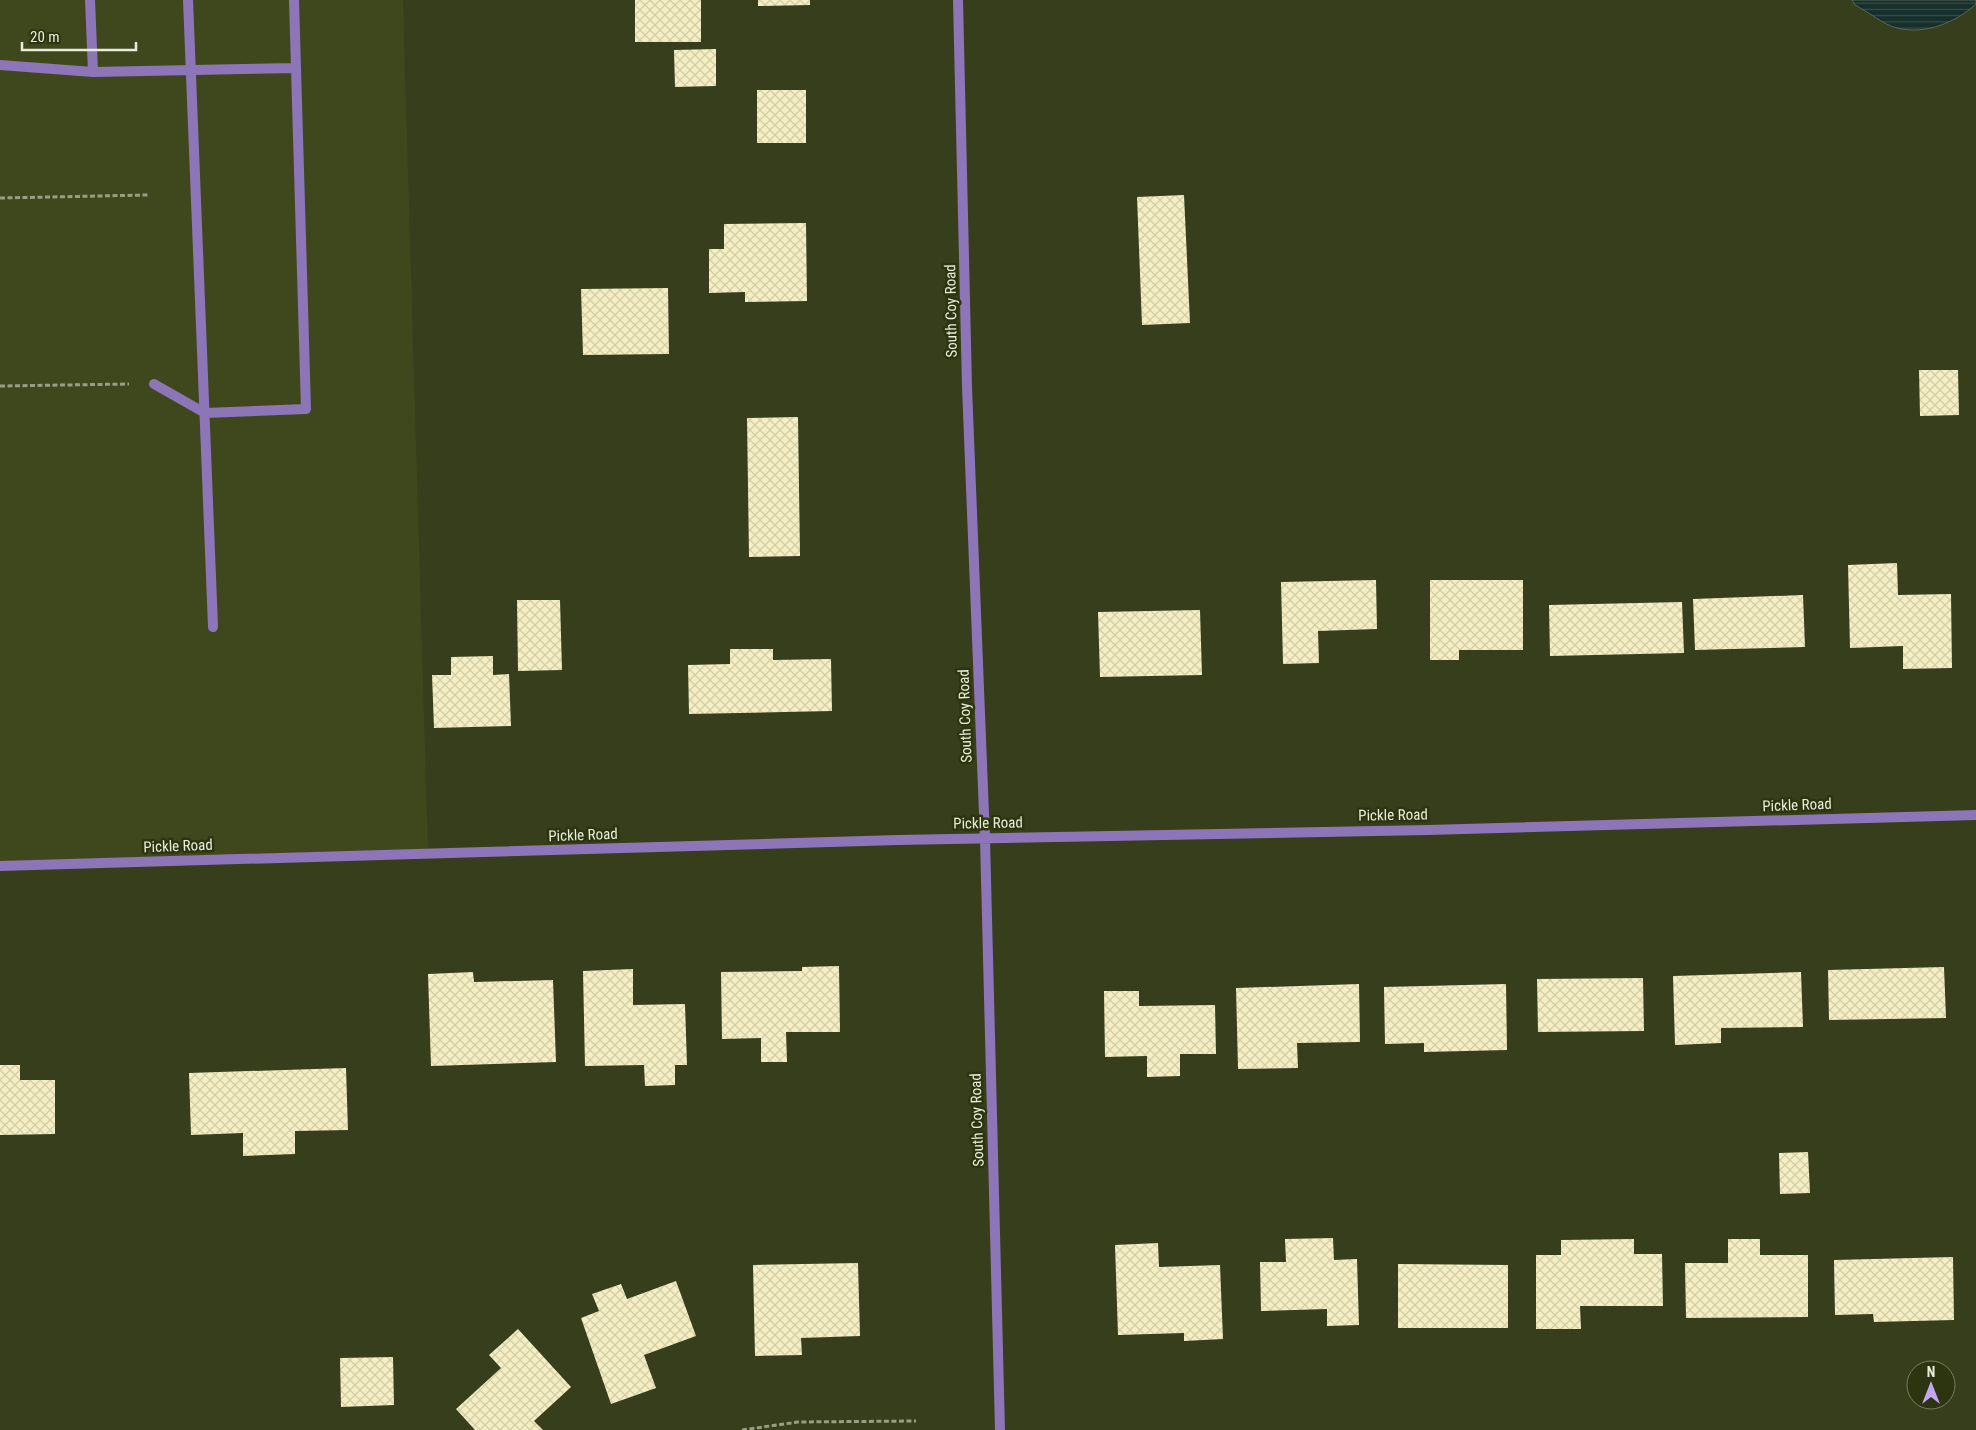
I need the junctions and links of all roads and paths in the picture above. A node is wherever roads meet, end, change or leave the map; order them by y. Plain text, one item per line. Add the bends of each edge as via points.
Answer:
1 (90, 0) edge
2 (188, 0) edge
3 (294, 0) edge
4 (958, 0) edge
5 (0, 65) edge
6 (296, 68) junction
7 (191, 70) junction
8 (93, 72) junction
9 (148, 194) dead end
10 (0, 198) edge
11 (154, 384) joint
12 (0, 386) edge
13 (205, 413) junction
14 (213, 628) dead end
15 (1976, 815) edge
16 (985, 839) junction
17 (0, 866) edge
18 (916, 1420) dead end
19 (742, 1430) edge
20 (1000, 1430) edge

1 - 8 street
2 - 7 street
3 - 6 street
4 - 16 street, South Coy Road via 967,387
5 - 8 street
6 - 7 street
6 - 13 street via 306,409
7 - 8 street
7 - 13 street
9 - 10 path
11 - 12 path
11 - 13 street
13 - 14 street
15 - 16 street, Pickle Road
16 - 17 street, Pickle Road
16 - 20 street, South Coy Road
18 - 19 path via 798,1422

